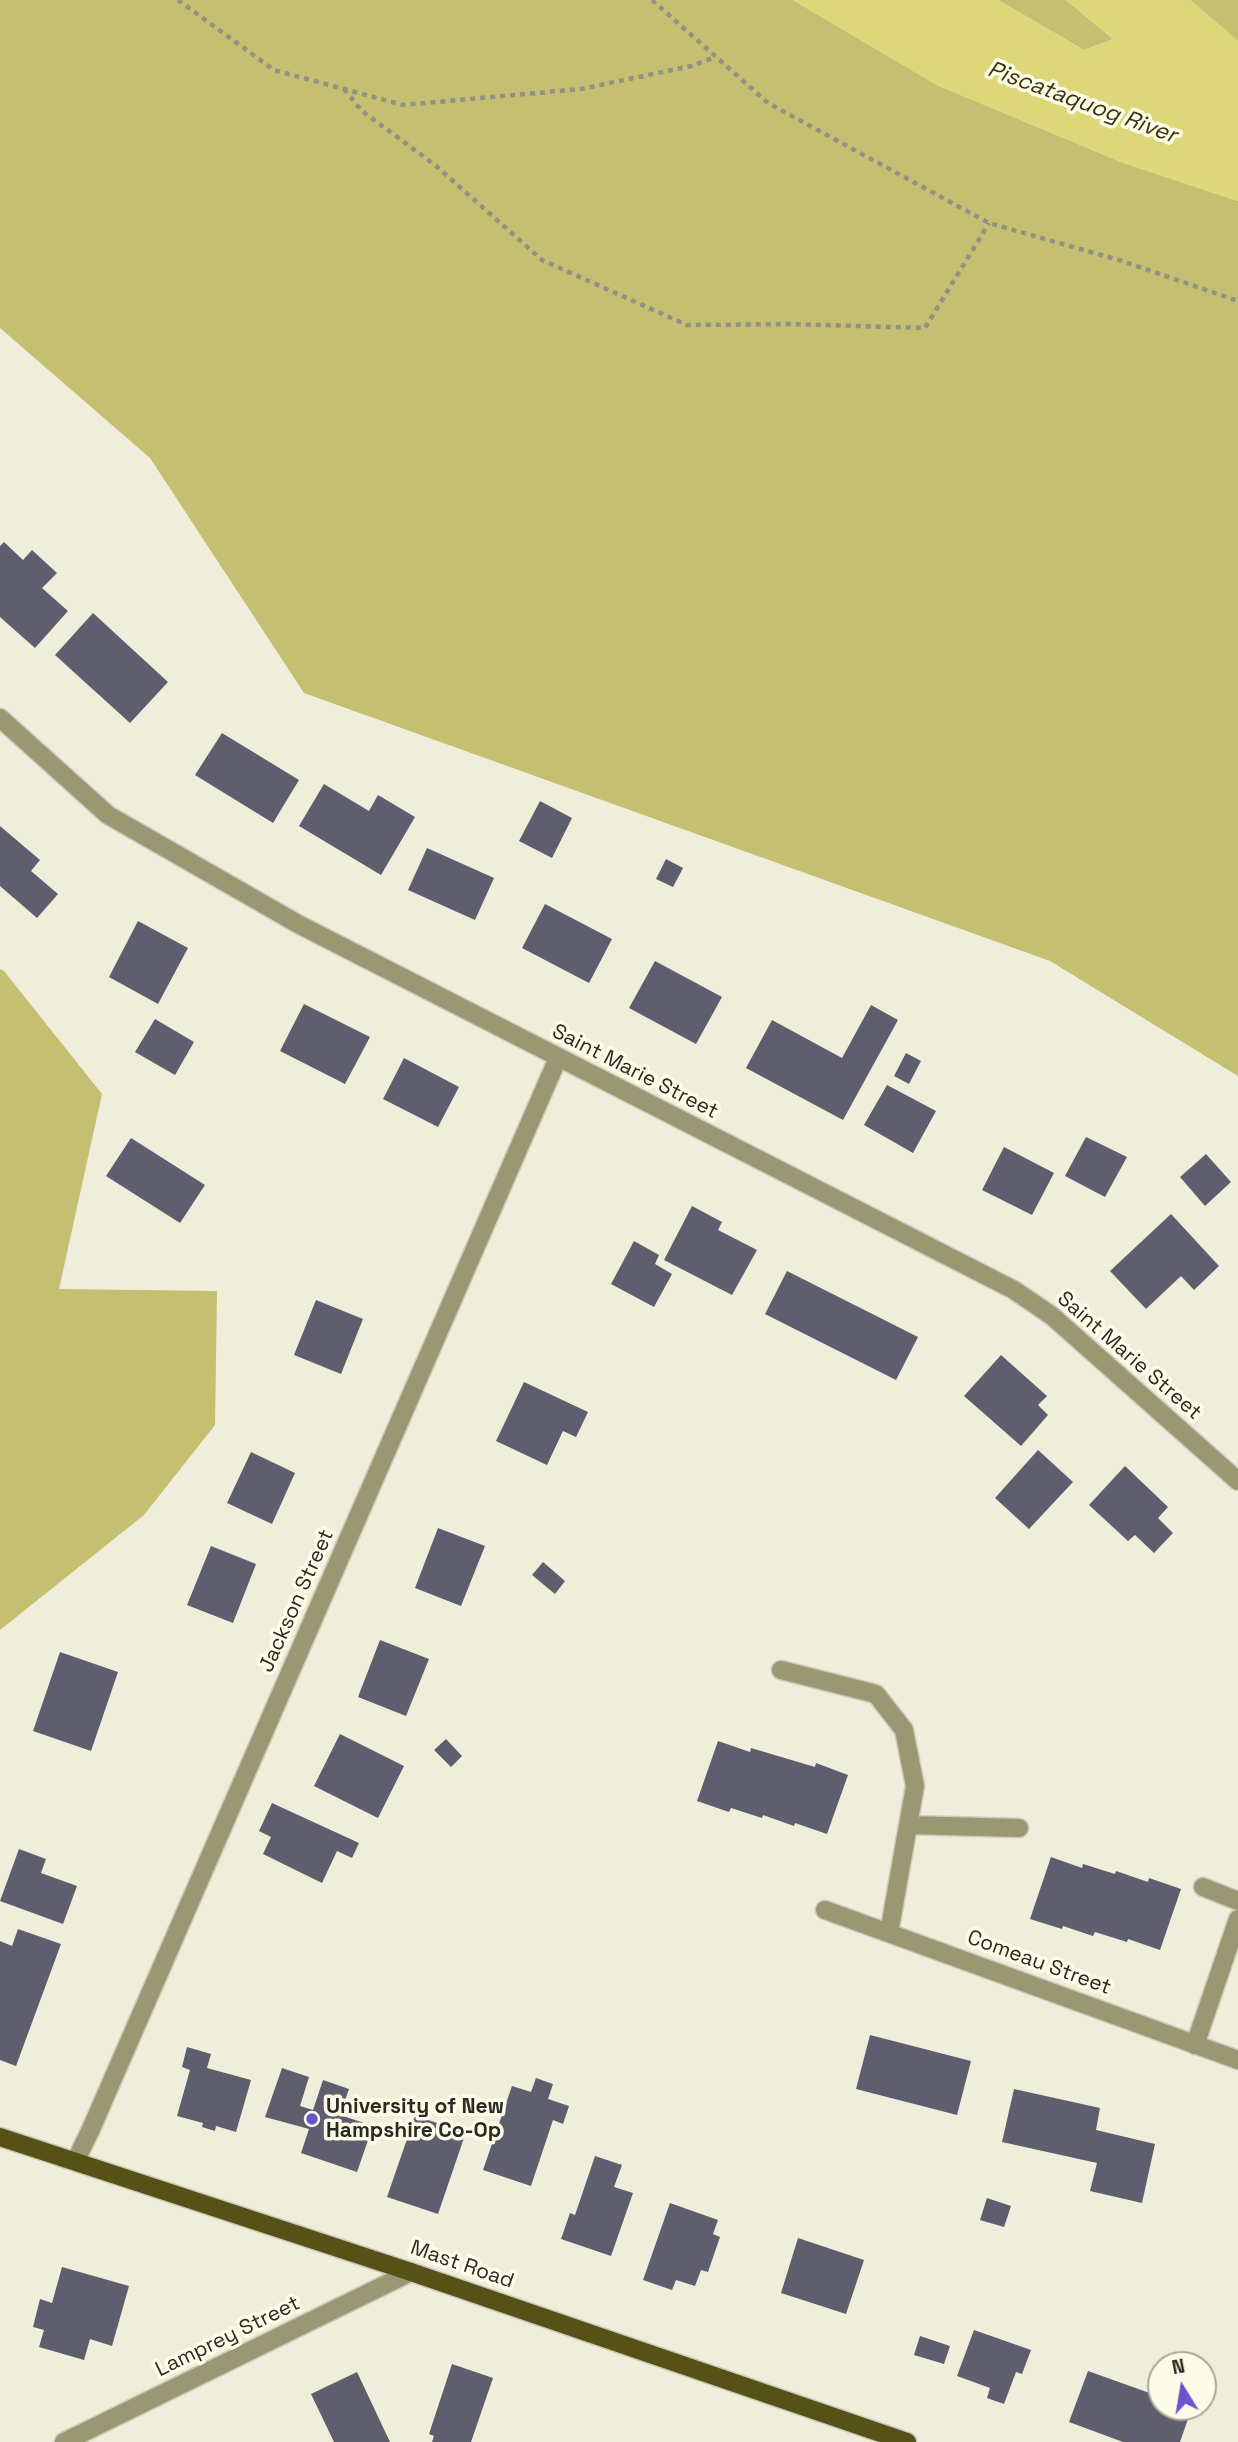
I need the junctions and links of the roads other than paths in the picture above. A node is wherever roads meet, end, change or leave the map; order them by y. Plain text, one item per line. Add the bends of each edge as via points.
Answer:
1 (0, 719) edge
2 (558, 1058) junction
3 (1238, 1481) edge
4 (781, 1670) dead end
5 (908, 1825) junction
6 (1019, 1828) dead end
7 (1203, 1887) dead end
8 (1238, 1901) edge
9 (825, 1910) dead end
10 (1238, 1919) edge
11 (889, 1933) junction
12 (1195, 2045) junction
13 (1238, 2060) edge
14 (0, 2137) edge
15 (76, 2161) junction
16 (411, 2272) junction
17 (64, 2442) edge
18 (907, 2442) edge

1 - 2 street, Saint Marie Street via 108,816 298,924
2 - 3 street, Saint Marie Street via 1014,1290 1052,1316
2 - 15 street, Jackson Street
4 - 5 street via 876,1694 904,1730 915,1786
5 - 6 street
5 - 11 street
7 - 8 street
9 - 11 street, Comeau Street
10 - 12 street
11 - 12 street, Comeau Street
12 - 13 street, Comeau Street
14 - 15 main road, Mast Road
15 - 16 main road, Mast Road
16 - 17 street, Lamprey Street
16 - 18 main road, Mast Road

